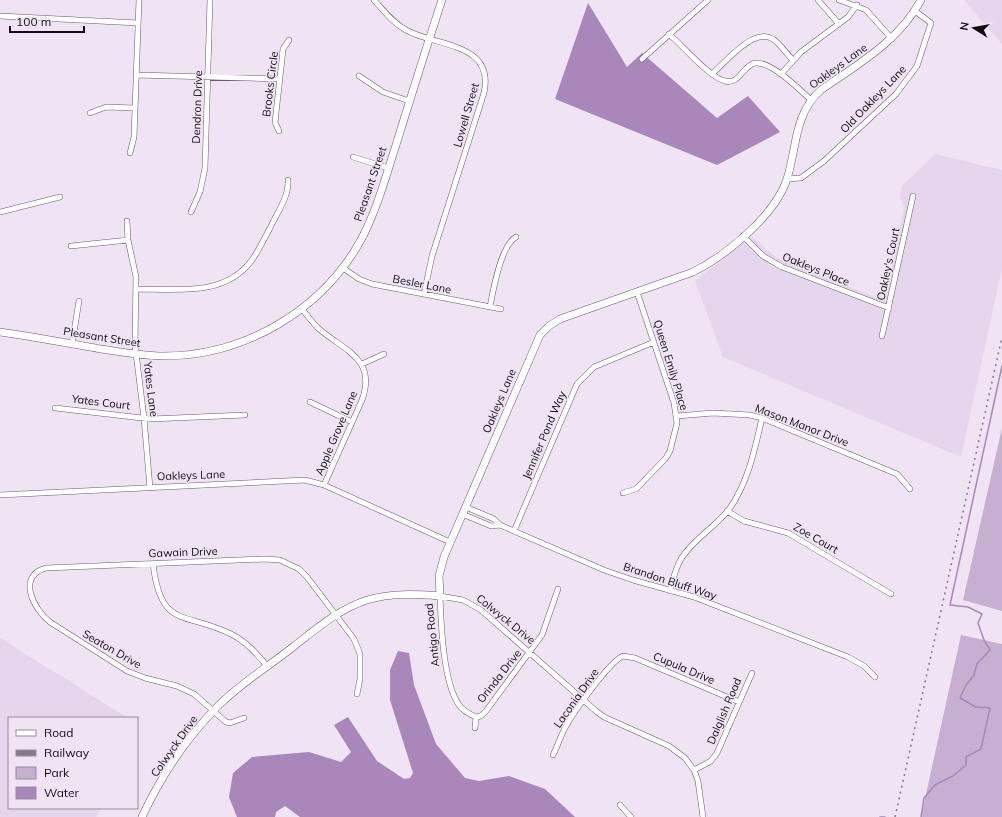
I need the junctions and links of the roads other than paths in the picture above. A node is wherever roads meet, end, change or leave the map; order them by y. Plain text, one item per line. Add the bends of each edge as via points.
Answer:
1 (139, 0) edge
2 (210, 0) edge
3 (374, 0) edge
4 (442, 0) edge
5 (708, 0) edge
6 (818, 0) edge
7 (839, 0) edge
8 (921, 0) edge
9 (857, 5) junction
10 (914, 11) junction
11 (0, 16) edge
12 (138, 23) junction
13 (838, 24) junction
14 (669, 34) junction
15 (429, 39) junction
16 (892, 39) junction
17 (289, 40) dead end
18 (642, 59) dead end
19 (792, 59) junction
20 (712, 74) junction
21 (781, 74) junction
22 (137, 75) junction
23 (208, 76) junction
24 (358, 76) dead end
25 (279, 79) junction
26 (811, 100) junction
27 (409, 101) junction
28 (135, 108) junction
29 (90, 113) dead end
30 (279, 131) dead end
31 (130, 153) dead end
32 (353, 157) dead end
33 (388, 168) junction
34 (787, 179) junction
35 (288, 180) dead end
36 (913, 196) dead end
37 (60, 197) dead end
38 (0, 212) edge
39 (191, 212) dead end
40 (128, 221) dead end
41 (743, 236) junction
42 (516, 237) dead end
43 (128, 240) junction
44 (72, 246) dead end
45 (343, 268) junction
46 (136, 289) junction
47 (637, 292) junction
48 (424, 294) junction
49 (79, 301) dead end
50 (490, 307) junction
51 (889, 308) junction
52 (302, 309) junction
53 (501, 309) dead end
54 (0, 332) edge
55 (882, 336) dead end
56 (654, 342) junction
57 (72, 344) junction
58 (136, 354) junction
59 (384, 354) dead end
60 (362, 364) junction
61 (310, 402) dead end
62 (55, 408) dead end
63 (245, 415) dead end
64 (677, 416) junction
65 (144, 418) junction
66 (762, 418) junction
67 (352, 422) junction
68 (324, 485) junction
69 (150, 488) junction
70 (910, 489) dead end
71 (623, 493) dead end
72 (0, 495) edge
73 (466, 506) junction
74 (727, 511) junction
75 (462, 514) junction
76 (500, 525) junction
77 (514, 531) junction
78 (450, 542) junction
79 (153, 564) junction
80 (558, 589) dead end
81 (670, 591) junction
82 (891, 594) dead end
83 (440, 596) junction
84 (32, 600) joint
85 (336, 616) junction
86 (530, 653) junction
87 (621, 657) joint
88 (268, 666) junction
89 (752, 673) dead end
90 (875, 677) dead end
91 (357, 694) dead end
92 (584, 701) junction
93 (739, 702) junction
94 (214, 711) junction
95 (476, 717) junction
96 (244, 718) dead end
97 (475, 728) dead end
98 (553, 755) dead end
99 (694, 770) junction
100 (620, 805) dead end
101 (142, 817) edge
102 (631, 817) edge
103 (703, 817) edge

1 - 12 street
2 - 23 street, Dendron Drive
3 - 15 street, Lowell Street via 396,24
4 - 15 street, Pleasant Street
5 - 14 street
6 - 13 street
7 - 9 street
8 - 10 street, Oakleys Lane
9 - 13 street via 852,14
9 - 16 street via 868,12
10 - 16 street, Oakleys Lane
10 - 34 street, Old Oakleys Lane via 931,23 921,58 907,81 824,161 801,178
11 - 12 street
12 - 22 street
13 - 19 street
14 - 18 street
14 - 20 street
15 - 27 street, Pleasant Street
15 - 48 street, Lowell Street via 475,56 483,64 486,85 432,256
16 - 26 street, Oakleys Lane
17 - 25 street, Brooks Circle via 283,49
19 - 20 street via 774,40 758,36
19 - 21 street
20 - 21 street via 732,81 749,65 758,63
21 - 26 street
22 - 23 street
22 - 28 street
23 - 25 street
23 - 39 street, Dendron Drive via 204,177
24 - 27 street via 382,92
25 - 30 street, Brooks Circle via 275,122
26 - 34 street, Oakleys Lane via 797,129
27 - 33 street, Pleasant Street
28 - 29 street via 106,108
28 - 31 street via 134,137
32 - 33 street
33 - 45 street, Pleasant Street via 370,222
34 - 41 street, Oakleys Lane via 772,206
35 - 46 street via 287,192 257,252 252,261 236,276 204,288
36 - 51 street, Oakley's Court
37 - 38 street
40 - 43 street, Yates Lane
41 - 47 street, Oakleys Lane via 703,267
41 - 51 street, Oakleys Place via 763,256 782,267
42 - 50 street via 512,239 505,252
43 - 44 street
43 - 46 street, Yates Lane
45 - 48 street, Besler Lane via 372,284
45 - 52 street, Pleasant Street
46 - 58 street, Yates Lane
47 - 56 street, Queen Emily Place
47 - 73 street, Oakleys Lane via 560,319 540,335
48 - 50 street, Besler Lane
49 - 57 street
50 - 53 street, Besler Lane
51 - 55 street, Oakley's Court
52 - 58 street, Pleasant Street via 261,334 214,350 165,356
52 - 60 street via 318,328 354,354
54 - 57 street, Pleasant Street
56 - 64 street, Queen Emily Place
56 - 77 street, Jennifer Pond Way via 597,365 577,384
57 - 58 street, Pleasant Street
58 - 65 street, Yates Lane
59 - 60 street
60 - 67 street, Apple Grove Lane via 366,376 365,391
61 - 67 street
62 - 65 street, Yates Court
63 - 65 street, Yates Court
64 - 66 street, Mason Manor Drive via 736,414
64 - 71 street, Queen Emily Place via 674,436 666,458 636,489
65 - 69 street, Yates Lane
66 - 70 street, Mason Manor Drive via 897,474
66 - 74 street via 747,474
67 - 68 street, Apple Grove Lane
68 - 69 street, Oakleys Lane via 299,480
68 - 78 street, Oakleys Lane
69 - 72 street, Oakleys Lane
73 - 75 street, Oakleys Lane
73 - 76 street, Brandon Bluff Way via 494,519
74 - 81 street via 718,523 685,553 676,570
74 - 82 street, Zoe Court via 744,521 788,533
75 - 76 street, Brandon Bluff Way via 491,526
75 - 78 street, Oakleys Lane
76 - 77 street, Brandon Bluff Way
77 - 81 street, Brandon Bluff Way via 604,570
78 - 83 street, Antigo Road via 440,568
79 - 84 street, Gawain Drive via 42,569 35,573 30,582
79 - 85 street, Gawain Drive via 280,560 293,565 307,576
79 - 88 street via 157,589 164,603 173,612 184,619 219,629 240,639
80 - 86 street, Orinda Drive via 545,628
81 - 90 street, Brandon Bluff Way via 694,597 854,660
83 - 85 street, Colwyck Drive via 386,596 358,603
83 - 86 street, Colwyck Drive via 454,597 473,604
83 - 95 street, Antigo Road via 447,672 452,691 465,711
84 - 94 street, Seaton Drive via 46,619 116,665 145,678 185,689
85 - 88 street, Colwyck Drive
85 - 91 street, Gawain Drive via 358,648 360,679
86 - 92 street, Colwyck Drive
86 - 95 street, Orinda Drive via 481,716
87 - 92 street, Laconia Drive via 613,662
87 - 93 street, Cupula Drive via 635,658
88 - 94 street, Colwyck Drive
89 - 93 street, Dalglish Road
92 - 98 street, Laconia Drive via 564,729
92 - 99 street, Colwyck Drive via 604,717 679,752
93 - 99 street, Dalglish Road via 717,753 711,760
94 - 96 street, Seaton Drive via 230,723
94 - 101 street, Colwyck Drive via 186,744
95 - 97 street, Orinda Drive
99 - 103 street, Colwyck Drive via 700,788
100 - 102 street

